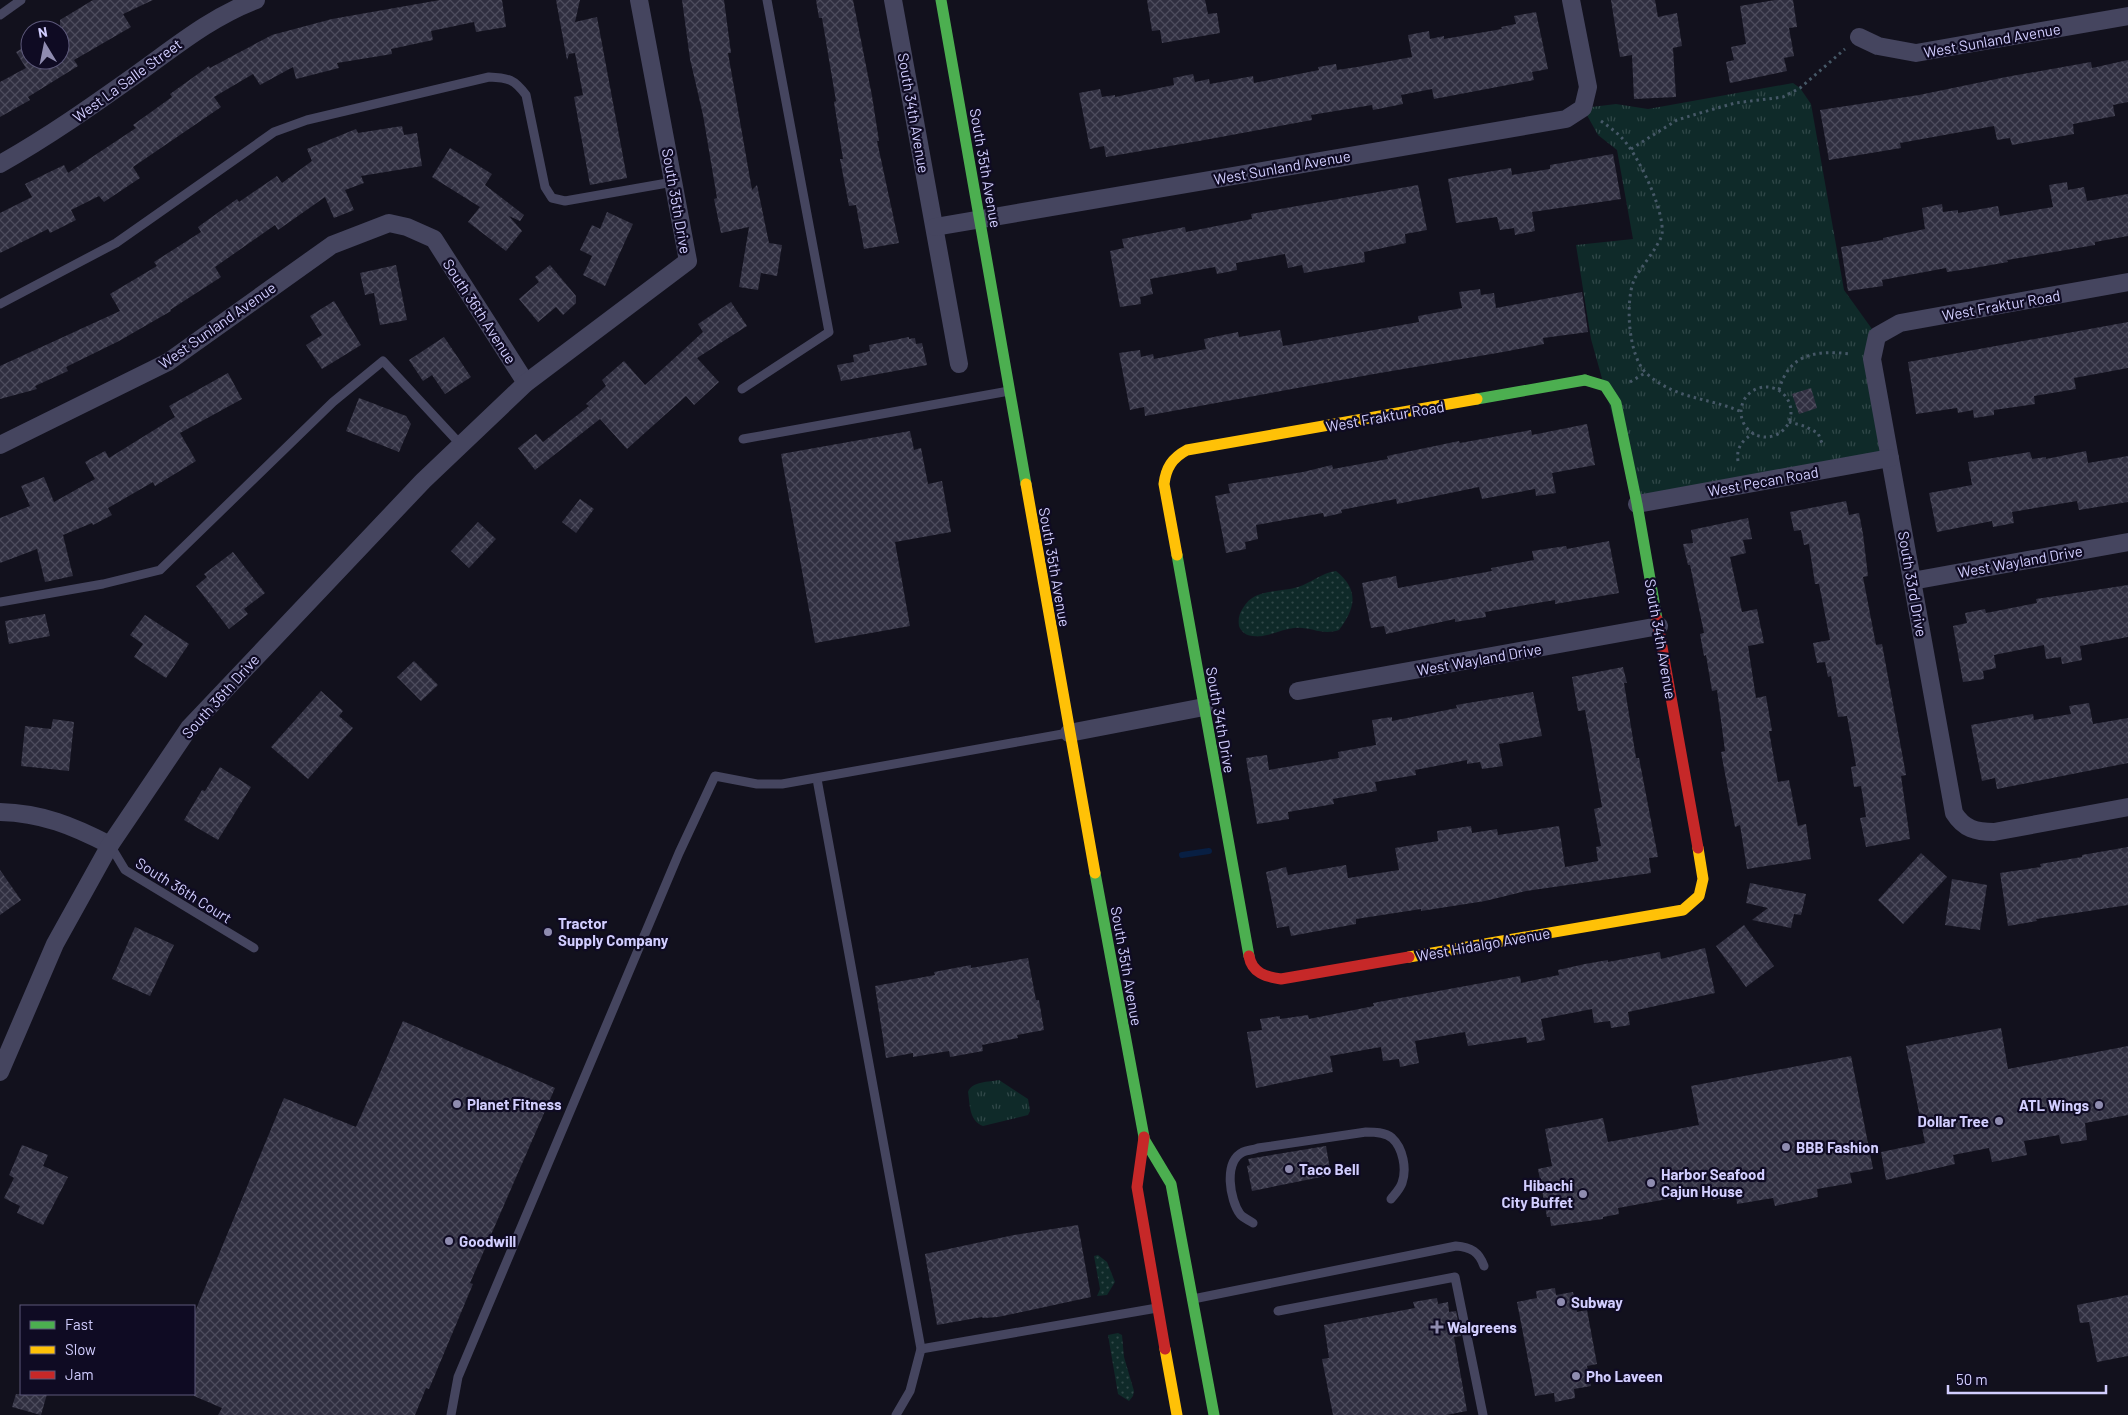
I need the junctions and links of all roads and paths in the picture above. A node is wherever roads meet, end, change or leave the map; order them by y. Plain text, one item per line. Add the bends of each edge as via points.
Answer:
1 (21, 0) edge
2 (256, 0) edge
3 (640, 0) edge
4 (767, 0) edge
5 (893, 0) edge
6 (941, 0) edge
7 (1572, 0) edge
8 (0, 15) edge
9 (2128, 16) edge
10 (1859, 37) joint
11 (1601, 120) dead end
12 (1631, 149) junction
13 (0, 164) edge
14 (673, 182) junction
15 (979, 219) junction
16 (935, 227) junction
17 (434, 239) joint
18 (2128, 282) edge
19 (0, 304) edge
20 (1877, 336) joint
21 (1850, 354) dead end
22 (960, 364) dead end
23 (1645, 372) junction
24 (1630, 382) dead end
25 (526, 383) junction
26 (1604, 386) joint
27 (742, 389) dead end
28 (1779, 390) junction
29 (1010, 391) junction
30 (1742, 412) junction
31 (1789, 422) junction
32 (1754, 433) junction
33 (743, 439) dead end
34 (0, 445) edge
35 (461, 445) junction
36 (1823, 446) dead end
37 (1890, 458) junction
38 (1738, 462) dead end
39 (1169, 464) joint
40 (1637, 504) junction
41 (2128, 542) edge
42 (1912, 581) junction
43 (0, 602) edge
44 (1659, 626) junction
45 (1298, 692) dead end
46 (1204, 707) junction
47 (1069, 733) junction
48 (817, 779) junction
49 (2128, 807) edge
50 (0, 812) edge
51 (110, 845) junction
52 (1699, 896) joint
53 (254, 948) dead end
54 (1262, 976) joint
55 (0, 1072) edge
56 (1144, 1139) junction
57 (1391, 1199) dead end
58 (1253, 1223) dead end
59 (1484, 1266) dead end
60 (1192, 1299) junction
61 (1158, 1308) junction
62 (1278, 1311) dead end
63 (921, 1349) junction
64 (452, 1415) edge
65 (896, 1415) edge
66 (1177, 1415) edge
67 (1214, 1415) edge
68 (1483, 1415) edge

1 - 8 lane
2 - 13 street, West La Salle Street via 196,30 82,113
3 - 14 street, South 35th Drive
4 - 27 lane via 829,332
5 - 16 street, South 34th Avenue
6 - 15 street, South 35th Avenue
7 - 15 street, West Sunland Avenue via 1588,87 1583,108 1566,118
9 - 10 street, West Sunland Avenue via 1916,53 1878,46
10 - 12 path via 1800,88 1783,97 1735,103 1677,120
11 - 12 path
12 - 23 path via 1646,175 1659,211 1662,235 1634,281 1628,315 1630,337
14 - 19 lane via 565,201 552,198 546,188 526,96 508,78 489,76 307,120 274,132 116,243
14 - 25 street, South 35th Drive via 688,261
15 - 16 street
15 - 29 street, South 35th Avenue
16 - 22 street, South 34th Avenue
17 - 25 street, South 36th Avenue
17 - 34 street, West Sunland Avenue via 389,223 332,245 168,362
18 - 20 street, West Fraktur Road via 1900,323
20 - 37 street, South 33rd Drive via 1872,359
21 - 28 path via 1824,351 1806,356 1793,364 1781,380
23 - 24 path
23 - 30 path via 1686,397
25 - 35 street, South 36th Drive
26 - 39 street, West Fraktur Road via 1585,380 1197,449 1177,455
26 - 40 street, South 34th Avenue via 1616,403
28 - 30 path via 1758,388 1746,397
28 - 31 path via 1790,404
29 - 33 lane
29 - 47 street, South 35th Avenue
30 - 32 path via 1743,420
31 - 32 path via 1780,433 1772,436
31 - 36 path via 1818,433
32 - 38 path via 1744,439 1736,452
35 - 43 lane via 382,362 333,402 160,570 103,584
35 - 51 street, South 36th Drive via 416,488 189,728
37 - 40 street, West Pecan Road
37 - 42 street, South 33rd Drive
39 - 46 street, South 34th Drive via 1164,484
40 - 44 street, South 34th Avenue
41 - 42 street, West Wayland Drive
42 - 49 street, South 33rd Drive via 1954,813 1966,828 1994,832
44 - 45 street, West Wayland Drive
44 - 52 street, South 34th Avenue via 1703,879
46 - 47 street
46 - 54 street, South 34th Drive via 1250,962
47 - 48 lane
47 - 56 street, South 35th Avenue
48 - 63 lane
48 - 64 lane via 757,784 715,776 675,861 458,1377
50 - 51 street via 23,813 72,826
51 - 53 lane, South 36th Court via 125,870
51 - 55 street, South 36th Drive via 55,944
52 - 54 street, West Hidalgo Avenue via 1683,910 1281,979
56 - 60 street, South 35th Avenue via 1170,1184
56 - 61 street, South 35th Avenue via 1137,1187
57 - 58 lane via 1404,1174 1399,1147 1392,1137 1366,1132 1258,1148 1242,1152 1231,1170 1234,1202 1241,1216
59 - 60 lane via 1476,1252 1456,1246
60 - 67 street, South 35th Avenue
61 - 63 lane
61 - 66 street, South 35th Avenue
62 - 68 lane via 1455,1277
63 - 65 lane via 910,1391

